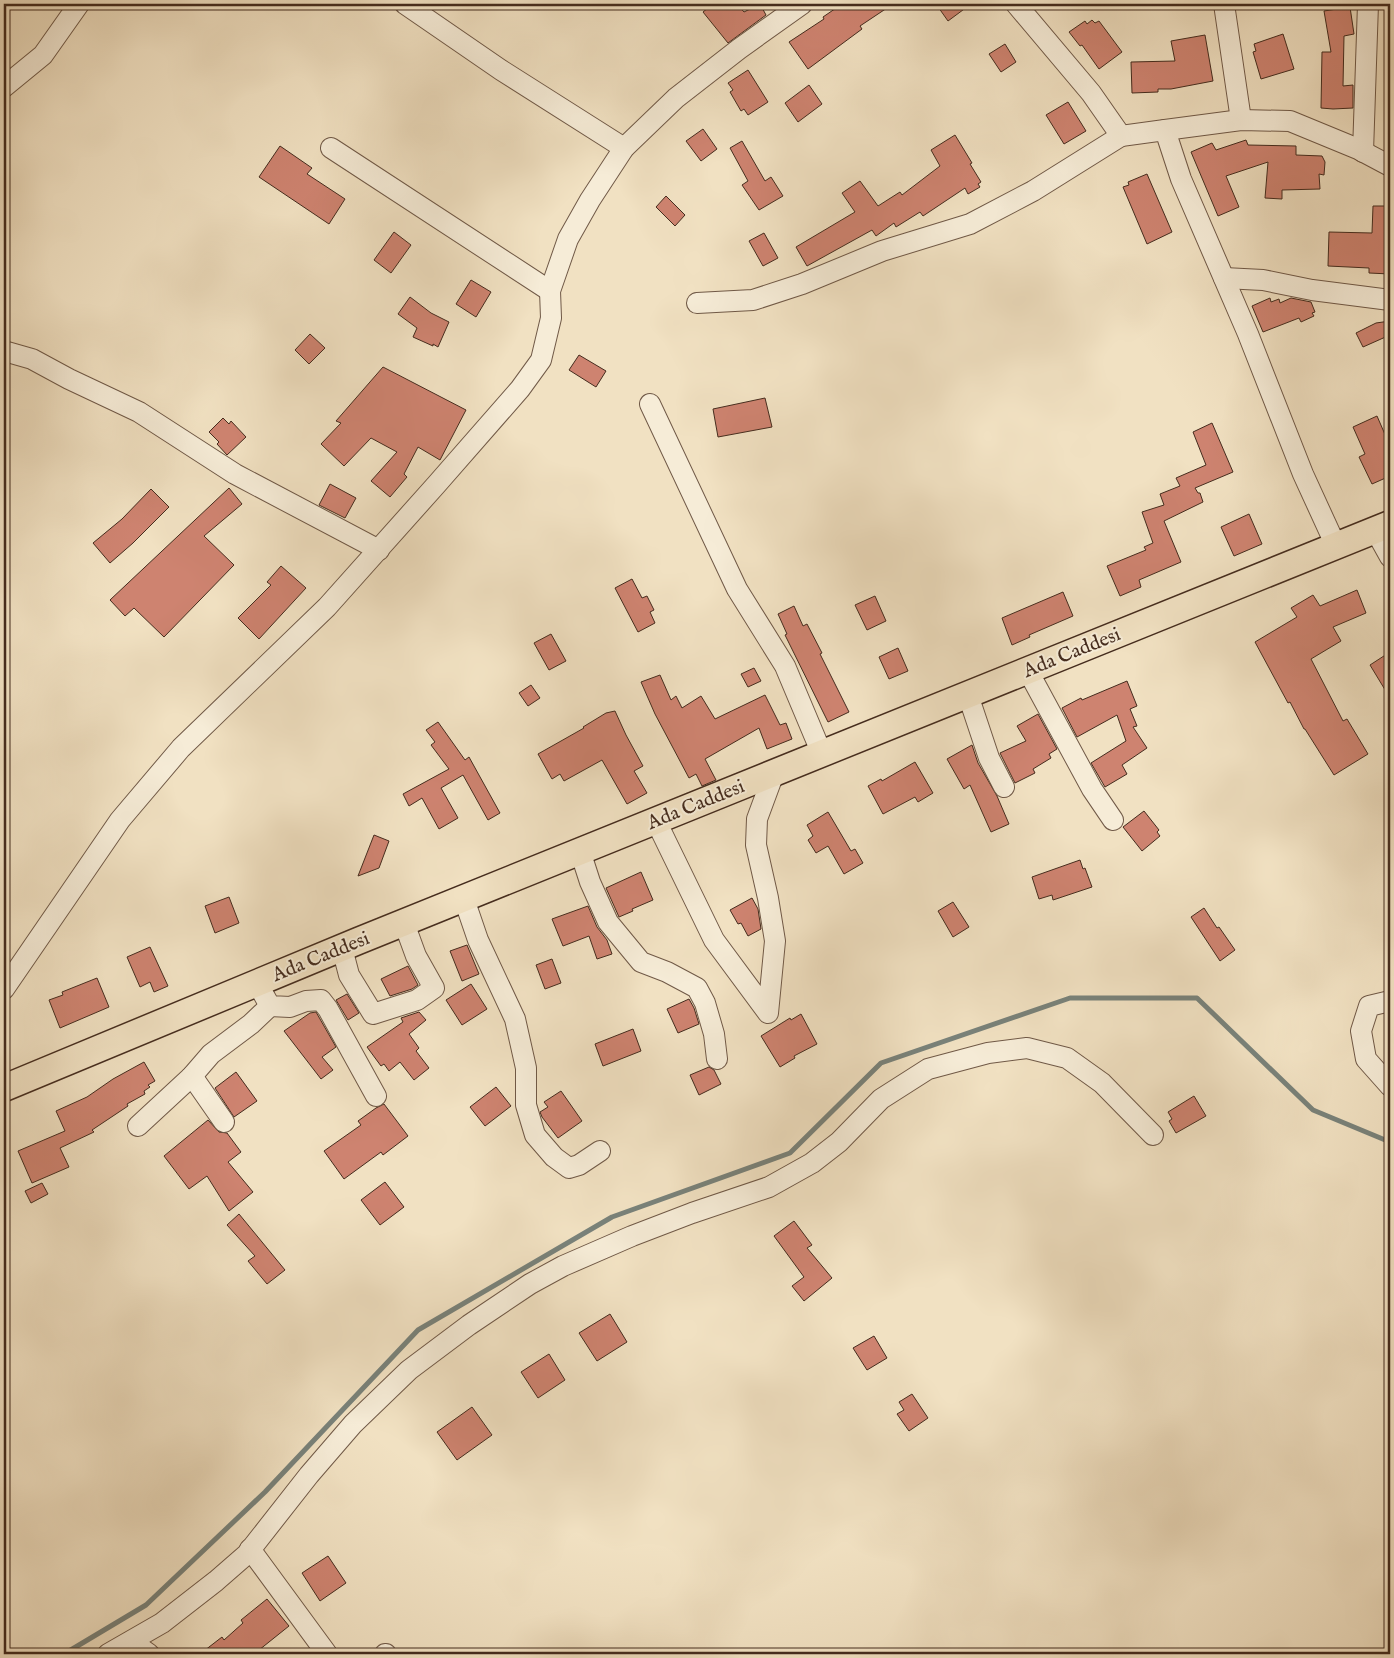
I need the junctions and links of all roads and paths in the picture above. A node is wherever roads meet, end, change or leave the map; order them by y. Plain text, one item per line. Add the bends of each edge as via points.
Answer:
1 (79, 4) edge
2 (405, 4) edge
3 (802, 4) edge
4 (1016, 4) edge
5 (1224, 4) edge
6 (1368, 4) edge
7 (4, 87) edge
8 (1241, 120) junction
9 (1165, 130) junction
10 (1121, 136) junction
11 (330, 148) dead end
12 (624, 148) junction
13 (1363, 152) junction
14 (1390, 166) edge
15 (1224, 278) junction
16 (550, 291) junction
17 (1390, 300) edge
18 (697, 303) dead end
19 (4, 351) edge
20 (650, 404) dead end
21 (1382, 527) edge
22 (1336, 546) junction
23 (379, 550) junction
24 (1390, 558) edge
25 (1028, 671) junction
26 (968, 695) junction
27 (822, 754) junction
28 (774, 773) junction
29 (1004, 787) dead end
30 (1113, 820) dead end
31 (656, 821) junction
32 (580, 852) junction
33 (464, 898) junction
34 (404, 923) junction
35 (342, 948) junction
36 (257, 983) junction
37 (4, 989) edge
38 (1390, 1001) edge
39 (270, 1006) junction
40 (717, 1059) dead end
41 (192, 1076) junction
42 (1390, 1086) edge
43 (4, 1088) edge
44 (376, 1096) dead end
45 (224, 1122) dead end
46 (138, 1126) dead end
47 (1153, 1135) dead end
48 (600, 1150) dead end
49 (250, 1549) junction
50 (132, 1642) junction
51 (108, 1654) edge
52 (149, 1654) edge
53 (327, 1654) edge

1 - 7 street via 43,55
2 - 12 street
3 - 12 street via 676,98
4 - 10 street via 1091,94
5 - 8 street
6 - 13 street
8 - 9 street
8 - 13 street via 1290,121
9 - 10 street
9 - 15 street via 1181,179
10 - 18 street via 1033,191 970,224 882,251 753,300
11 - 16 street
12 - 16 street via 568,239
13 - 14 street
15 - 17 street via 1264,280
15 - 22 street via 1302,474
16 - 23 street via 551,318 541,360 514,396
19 - 23 street via 32,359 139,412 234,474
20 - 27 street via 737,589 786,666
21 - 22 main road, Ada Caddesi
21 - 24 street
22 - 25 main road, Ada Caddesi
23 - 37 street via 327,606 175,755 120,820
25 - 26 main road, Ada Caddesi
25 - 30 street via 1092,789
26 - 27 main road, Ada Caddesi
26 - 29 street via 989,758
27 - 28 main road, Ada Caddesi
28 - 31 main road, Ada Caddesi
28 - 31 street via 757,819 756,845 775,941 768,1013 714,940
31 - 32 main road, Ada Caddesi
32 - 33 main road, Ada Caddesi
32 - 40 street via 608,922 641,962 697,988 714,1034
33 - 34 main road, Ada Caddesi
33 - 48 street via 478,940 515,1019 526,1068 526,1105 535,1135 554,1157 569,1168
34 - 35 main road, Ada Caddesi
34 - 35 street via 416,956 434,988 417,1000 373,1014 349,975
35 - 36 main road, Ada Caddesi
36 - 39 street
36 - 43 main road, Ada Caddesi
38 - 42 street via 1369,1006 1361,1031 1366,1059
39 - 41 street via 211,1054
39 - 44 street via 290,1007 321,1000
41 - 45 street
41 - 46 street
47 - 49 street via 1102,1082 1067,1058 1027,1048 988,1053 928,1068 881,1099 839,1142 812,1163 769,1187 640,1232 563,1266 469,1325 409,1370 353,1424
49 - 50 street via 209,1587
49 - 53 street
50 - 51 street
50 - 52 street

